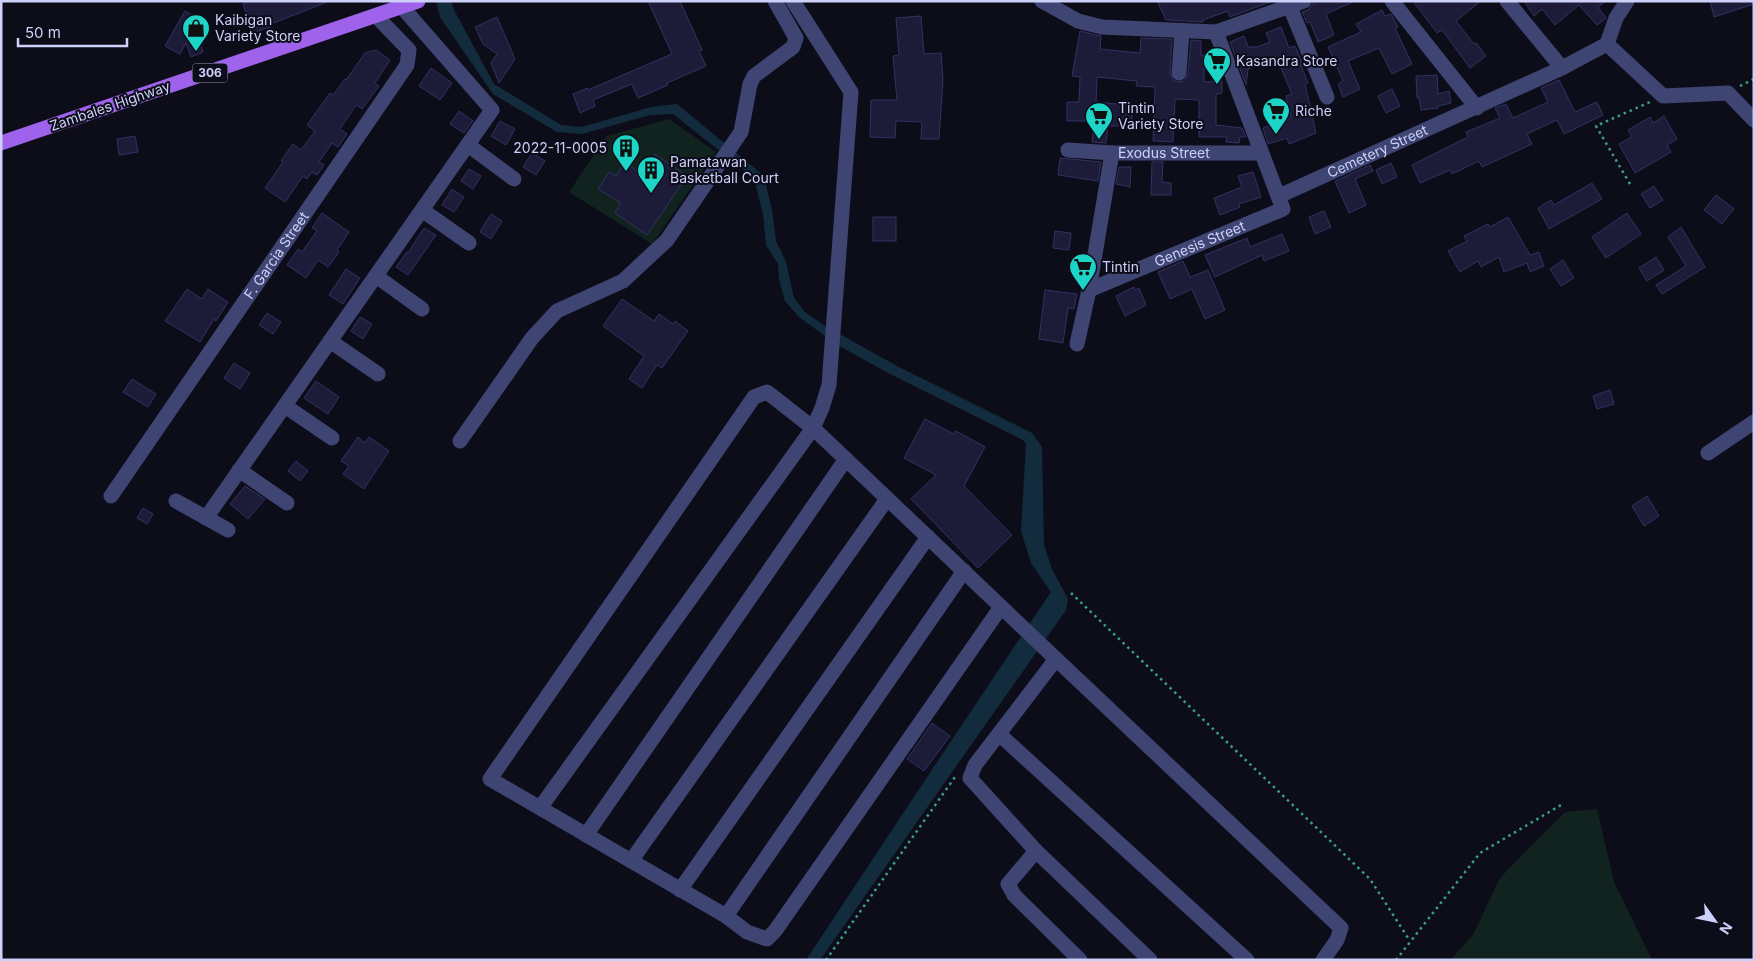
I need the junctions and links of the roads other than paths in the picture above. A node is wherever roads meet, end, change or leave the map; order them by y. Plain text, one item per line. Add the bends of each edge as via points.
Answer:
1 (418, 1) edge
2 (774, 1) edge
3 (794, 1) edge
4 (1042, 1) edge
5 (1392, 1) edge
6 (1507, 1) edge
7 (1627, 1) edge
8 (1297, 4) edge
9 (402, 7) junction
10 (376, 16) junction
11 (1182, 31) junction
12 (1216, 32) junction
13 (1607, 44) junction
14 (1562, 68) junction
15 (1179, 73) dead end
16 (1327, 98) dead end
17 (1477, 108) junction
18 (1754, 120) edge
19 (1, 143) edge
20 (468, 145) junction
21 (1068, 150) dead end
22 (1112, 153) junction
23 (1261, 153) junction
24 (514, 179) dead end
25 (1281, 203) junction
26 (422, 210) junction
27 (469, 243) dead end
28 (376, 276) junction
29 (1089, 290) junction
30 (422, 309) dead end
31 (330, 341) junction
32 (1077, 344) dead end
33 (378, 374) dead end
34 (285, 406) junction
35 (1754, 422) edge
36 (813, 428) junction
37 (332, 438) dead end
38 (460, 441) dead end
39 (1708, 453) dead end
40 (846, 459) junction
41 (240, 470) junction
42 (111, 496) dead end
43 (887, 499) junction
44 (176, 501) dead end
45 (287, 503) dead end
46 (206, 518) junction
47 (228, 530) dead end
48 (928, 537) junction
49 (964, 571) junction
50 (1001, 607) junction
51 (1056, 659) junction
52 (999, 734) junction
53 (540, 808) junction
54 (586, 835) junction
55 (1036, 851) junction
56 (630, 861) junction
57 (680, 890) junction
58 (726, 916) junction
59 (1080, 960) edge
60 (1150, 960) edge
61 (1248, 960) edge
62 (1323, 960) edge

1 - 9 main road, Zambales Highway / 306
2 - 38 street via 796,38 793,47 754,76 741,132 667,240 623,280 557,311 532,338
3 - 36 street via 851,92 829,385
4 - 11 street via 1078,21 1102,27
5 - 17 street
6 - 14 street
7 - 13 street via 1616,18
8 - 12 street
8 - 16 street
9 - 10 main road, Zambales Highway / 306
9 - 20 street via 492,110
10 - 19 main road, Zambales Highway / 306
10 - 42 street, F. Garcia Street via 409,50 407,65
11 - 12 street
11 - 15 street
12 - 23 street
13 - 14 street, Cemetery Street
13 - 18 street via 1663,96 1728,93
14 - 17 street, Cemetery Street
17 - 25 street, Cemetery Street
20 - 24 street
20 - 26 street
21 - 22 street, Exodus Street
22 - 23 street, Exodus Street
22 - 29 street
23 - 25 street
25 - 29 street, Genesis Street
26 - 27 street
26 - 28 street
28 - 30 street
28 - 31 street
29 - 32 street
31 - 33 street
31 - 34 street
34 - 37 street
34 - 41 street
35 - 39 street
36 - 40 street
36 - 53 street
36 - 53 street via 767,392 754,396 490,779
40 - 43 street
40 - 54 street
41 - 45 street
41 - 46 street
43 - 48 street
43 - 56 street
44 - 46 street
46 - 47 street
48 - 49 street
48 - 57 street
49 - 50 street
49 - 58 street
50 - 51 street
50 - 58 street via 775,931 766,939 746,932
51 - 52 street
51 - 62 street via 1341,928
52 - 55 street via 975,765 970,778
52 - 61 street
53 - 54 street
54 - 56 street
55 - 59 street via 1008,884 1014,895
55 - 60 street
56 - 57 street
57 - 58 street

